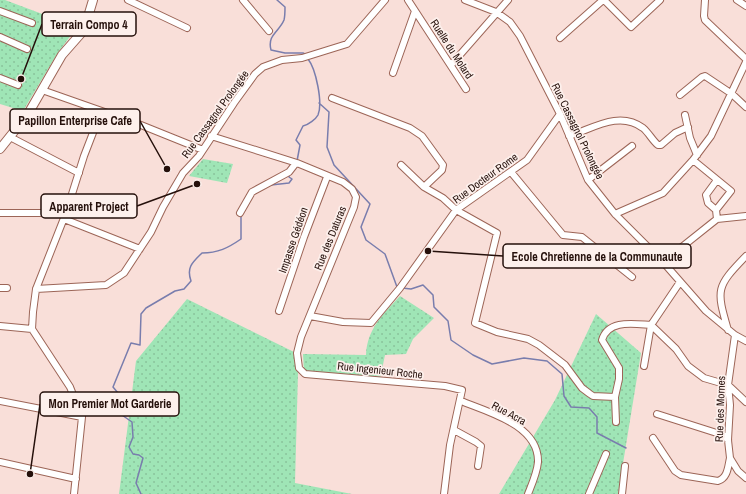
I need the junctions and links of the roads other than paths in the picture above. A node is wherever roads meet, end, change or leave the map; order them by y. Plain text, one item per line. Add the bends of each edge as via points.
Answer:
1 (93, 0) edge
2 (128, 0) edge
3 (243, 0) edge
4 (385, 0) edge
5 (408, 0) edge
6 (465, 0) edge
7 (508, 0) edge
8 (603, 0) edge
9 (660, 0) edge
10 (706, 0) edge
11 (737, 0) edge
12 (746, 6) edge
13 (415, 10) junction
14 (0, 11) edge
15 (496, 12) junction
16 (32, 23) dead end
17 (187, 28) dead end
18 (269, 31) dead end
19 (0, 37) edge
20 (560, 38) dead end
21 (27, 48) dead end
22 (746, 61) edge
23 (451, 65) junction
24 (393, 73) dead end
25 (0, 78) edge
26 (18, 85) dead end
27 (466, 89) dead end
28 (42, 90) junction
29 (732, 94) junction
30 (680, 95) dead end
31 (332, 98) dead end
32 (746, 107) edge
33 (101, 112) junction
34 (560, 114) junction
35 (685, 115) dead end
36 (688, 127) junction
37 (211, 136) junction
38 (569, 136) junction
39 (10, 137) junction
40 (632, 146) dead end
41 (0, 149) edge
42 (203, 150) junction
43 (695, 157) junction
44 (296, 163) junction
45 (401, 166) dead end
46 (511, 172) junction
47 (79, 173) junction
48 (327, 177) junction
49 (588, 180) junction
50 (717, 180) junction
51 (424, 187) junction
52 (456, 210) junction
53 (716, 210) junction
54 (0, 213) edge
55 (240, 213) dead end
56 (615, 214) junction
57 (65, 216) junction
58 (746, 216) edge
59 (717, 219) junction
60 (140, 249) junction
61 (746, 256) edge
62 (663, 262) junction
63 (632, 277) dead end
64 (680, 282) junction
65 (36, 289) junction
66 (280, 312) dead end
67 (310, 316) junction
68 (651, 325) junction
69 (0, 326) edge
70 (32, 329) junction
71 (728, 330) junction
72 (735, 335) junction
73 (746, 341) edge
74 (644, 366) dead end
75 (299, 368) joint
76 (728, 385) junction
77 (615, 397) junction
78 (0, 401) edge
79 (461, 401) junction
80 (746, 402) edge
81 (657, 414) dead end
82 (82, 417) junction
83 (616, 422) dead end
84 (454, 430) junction
85 (653, 438) dead end
86 (728, 440) junction
87 (606, 454) dead end
88 (730, 458) junction
89 (0, 462) edge
90 (478, 466) dead end
91 (625, 466) dead end
92 (746, 478) edge
93 (76, 480) junction
94 (74, 494) edge
95 (444, 494) edge
96 (528, 494) edge
97 (589, 494) edge
98 (622, 494) edge

1 - 28 street via 84,30 62,56
2 - 17 street
3 - 18 street
4 - 37 street, Rue Cassagnol Prolongée via 347,44 302,58 282,60 259,70
5 - 13 street, Ruelle du Molard
6 - 15 street, Rue Cassagnol Prolongée
7 - 15 street
8 - 9 street via 631,27
8 - 20 street
10 - 22 street via 706,20
11 - 12 street
13 - 23 street, Ruelle du Molard
13 - 24 street
14 - 16 street
15 - 23 street
15 - 34 street, Rue Cassagnol Prolongée via 510,22 520,36
19 - 21 street
22 - 29 street
23 - 27 street, Ruelle du Molard
25 - 26 street
28 - 33 street
28 - 39 street
29 - 30 street via 705,76
29 - 32 street
29 - 43 street via 711,136
31 - 51 street via 418,133 443,165 442,170
33 - 42 street
33 - 47 street
34 - 38 street, Rue Cassagnol Prolongée
34 - 46 street, Rue Docteur Rome via 527,160
35 - 36 street
36 - 38 street via 674,133 661,145 643,129 619,121 602,123
36 - 43 street
37 - 42 street, Rue Cassagnol Prolongée
37 - 44 street, Rue des Daturas
38 - 49 street, Rue Cassagnol Prolongée
39 - 41 street
39 - 47 street
40 - 49 street
42 - 60 street, Rue Cassagnol Prolongée via 183,173
43 - 50 street
43 - 56 street via 663,192
44 - 48 street, Rue des Daturas
44 - 55 street via 289,172 252,192
45 - 51 street
46 - 52 street, Rue Docteur Rome
46 - 63 street via 563,235 582,237
47 - 57 street
48 - 66 street, Impasse Gédéon
48 - 67 street, Rue des Daturas via 343,182 352,189 356,197
49 - 56 street, Rue Cassagnol Prolongée
50 - 53 street via 706,195 708,203
50 - 53 street via 730,191
51 - 52 street via 443,198
52 - 67 street, Rue Docteur Rome via 371,324
52 - 77 street via 498,233 475,323 497,332 528,339 565,365 582,388 590,394
53 - 59 street
54 - 57 street
56 - 62 street, Rue Cassagnol Prolongée
57 - 60 street
57 - 65 street
58 - 59 street
59 - 62 street
60 - 65 street, Rue Cassagnol Prolongée via 124,273 106,285
61 - 71 street via 725,278 719,294
62 - 64 street, Rue Cassagnol Prolongée
64 - 68 street
64 - 71 street, Rue Cassagnol Prolongée via 706,311
65 - 70 street
67 - 75 street, Rue des Daturas via 297,353
68 - 74 street
68 - 76 street via 676,349 688,366 704,378
68 - 77 street via 616,325 606,330 603,336 603,344 619,368
69 - 70 street
70 - 82 street via 70,388
71 - 72 street, Rue Cassagnol Prolongée
72 - 73 street, Rue Cassagnol Prolongée
72 - 76 street, Rue des Mornes
75 - 79 street, Rue Ingenieur Roche via 305,374 445,386 462,390
76 - 80 street
76 - 86 street, Rue des Mornes
77 - 83 street
78 - 82 street
79 - 84 street
79 - 96 street, Rue Acra via 520,428 534,444 538,462
81 - 86 street via 723,435
82 - 93 street
84 - 90 street via 481,446
84 - 95 street
85 - 88 street via 675,471 687,477 723,480
86 - 88 street, Rue des Mornes
87 - 97 street
88 - 92 street, Rue des Mornes
89 - 93 street
91 - 98 street
93 - 94 street

